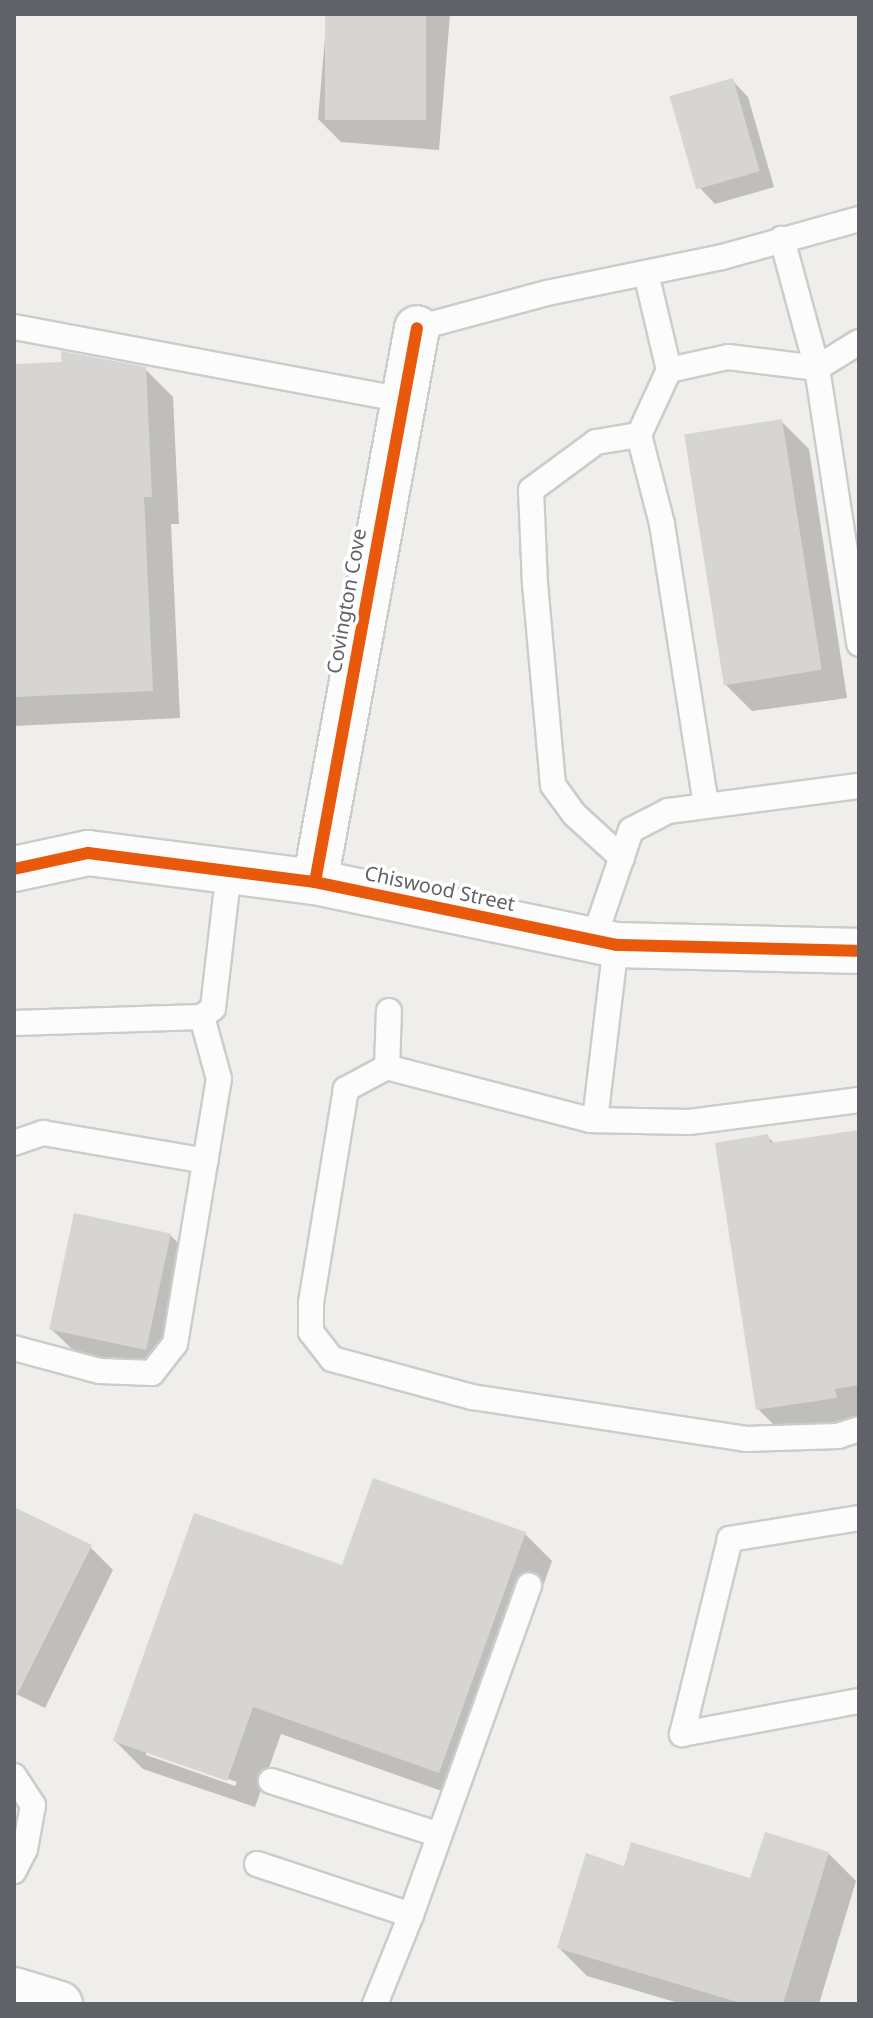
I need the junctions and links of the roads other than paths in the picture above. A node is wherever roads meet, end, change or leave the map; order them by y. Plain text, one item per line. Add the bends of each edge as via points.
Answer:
1 (859, 219) edge
2 (782, 239) junction
3 (646, 273) junction
4 (14, 327) edge
5 (417, 328) joint
6 (859, 342) edge
7 (817, 368) junction
8 (669, 370) junction
9 (404, 400) junction
10 (639, 435) junction
11 (859, 644) edge
12 (859, 786) edge
13 (706, 806) junction
14 (622, 858) junction
15 (14, 869) edge
16 (229, 870) junction
17 (315, 882) junction
18 (605, 943) junction
19 (859, 951) edge
20 (389, 1011) dead end
21 (202, 1017) junction
22 (14, 1023) edge
23 (387, 1067) junction
24 (859, 1100) edge
25 (595, 1120) junction
26 (14, 1143) edge
27 (206, 1161) junction
28 (14, 1348) edge
29 (859, 1429) edge
30 (859, 1518) edge
31 (529, 1586) dead end
32 (859, 1701) edge
33 (14, 1776) edge
34 (271, 1781) dead end
35 (440, 1835) junction
36 (257, 1864) dead end
37 (14, 1871) edge
38 (411, 1915) junction
39 (14, 1990) edge
40 (60, 2004) edge
41 (375, 2004) edge

1 - 2 lane
2 - 3 lane
2 - 7 lane
3 - 5 lane
3 - 8 lane
4 - 9 lane
5 - 9 street, Covington Cove
6 - 7 lane
7 - 8 lane via 728,357
7 - 11 lane
8 - 10 lane
9 - 17 street, Covington Cove
10 - 13 lane via 662,524
10 - 14 lane via 596,442 531,490 553,785 574,814
12 - 13 lane
13 - 14 lane via 668,811 631,830
14 - 18 lane
15 - 16 street, Chiswood Street via 88,853
16 - 17 street, Chiswood Street
16 - 21 lane via 213,1008
17 - 18 street, Chiswood Street
18 - 19 street, Chiswood Street
18 - 25 lane
20 - 23 lane
21 - 22 lane
21 - 27 lane via 219,1079
23 - 25 lane
23 - 29 lane via 346,1089 311,1303 311,1332 332,1359 472,1397 746,1439 838,1436
24 - 25 lane via 689,1122
26 - 27 lane via 43,1133
27 - 28 lane via 175,1344 152,1373 100,1371
30 - 32 lane via 730,1539 682,1734
31 - 35 lane
33 - 37 lane via 33,1805 25,1849
34 - 35 lane
35 - 38 lane
36 - 38 lane
38 - 41 lane
39 - 40 street

